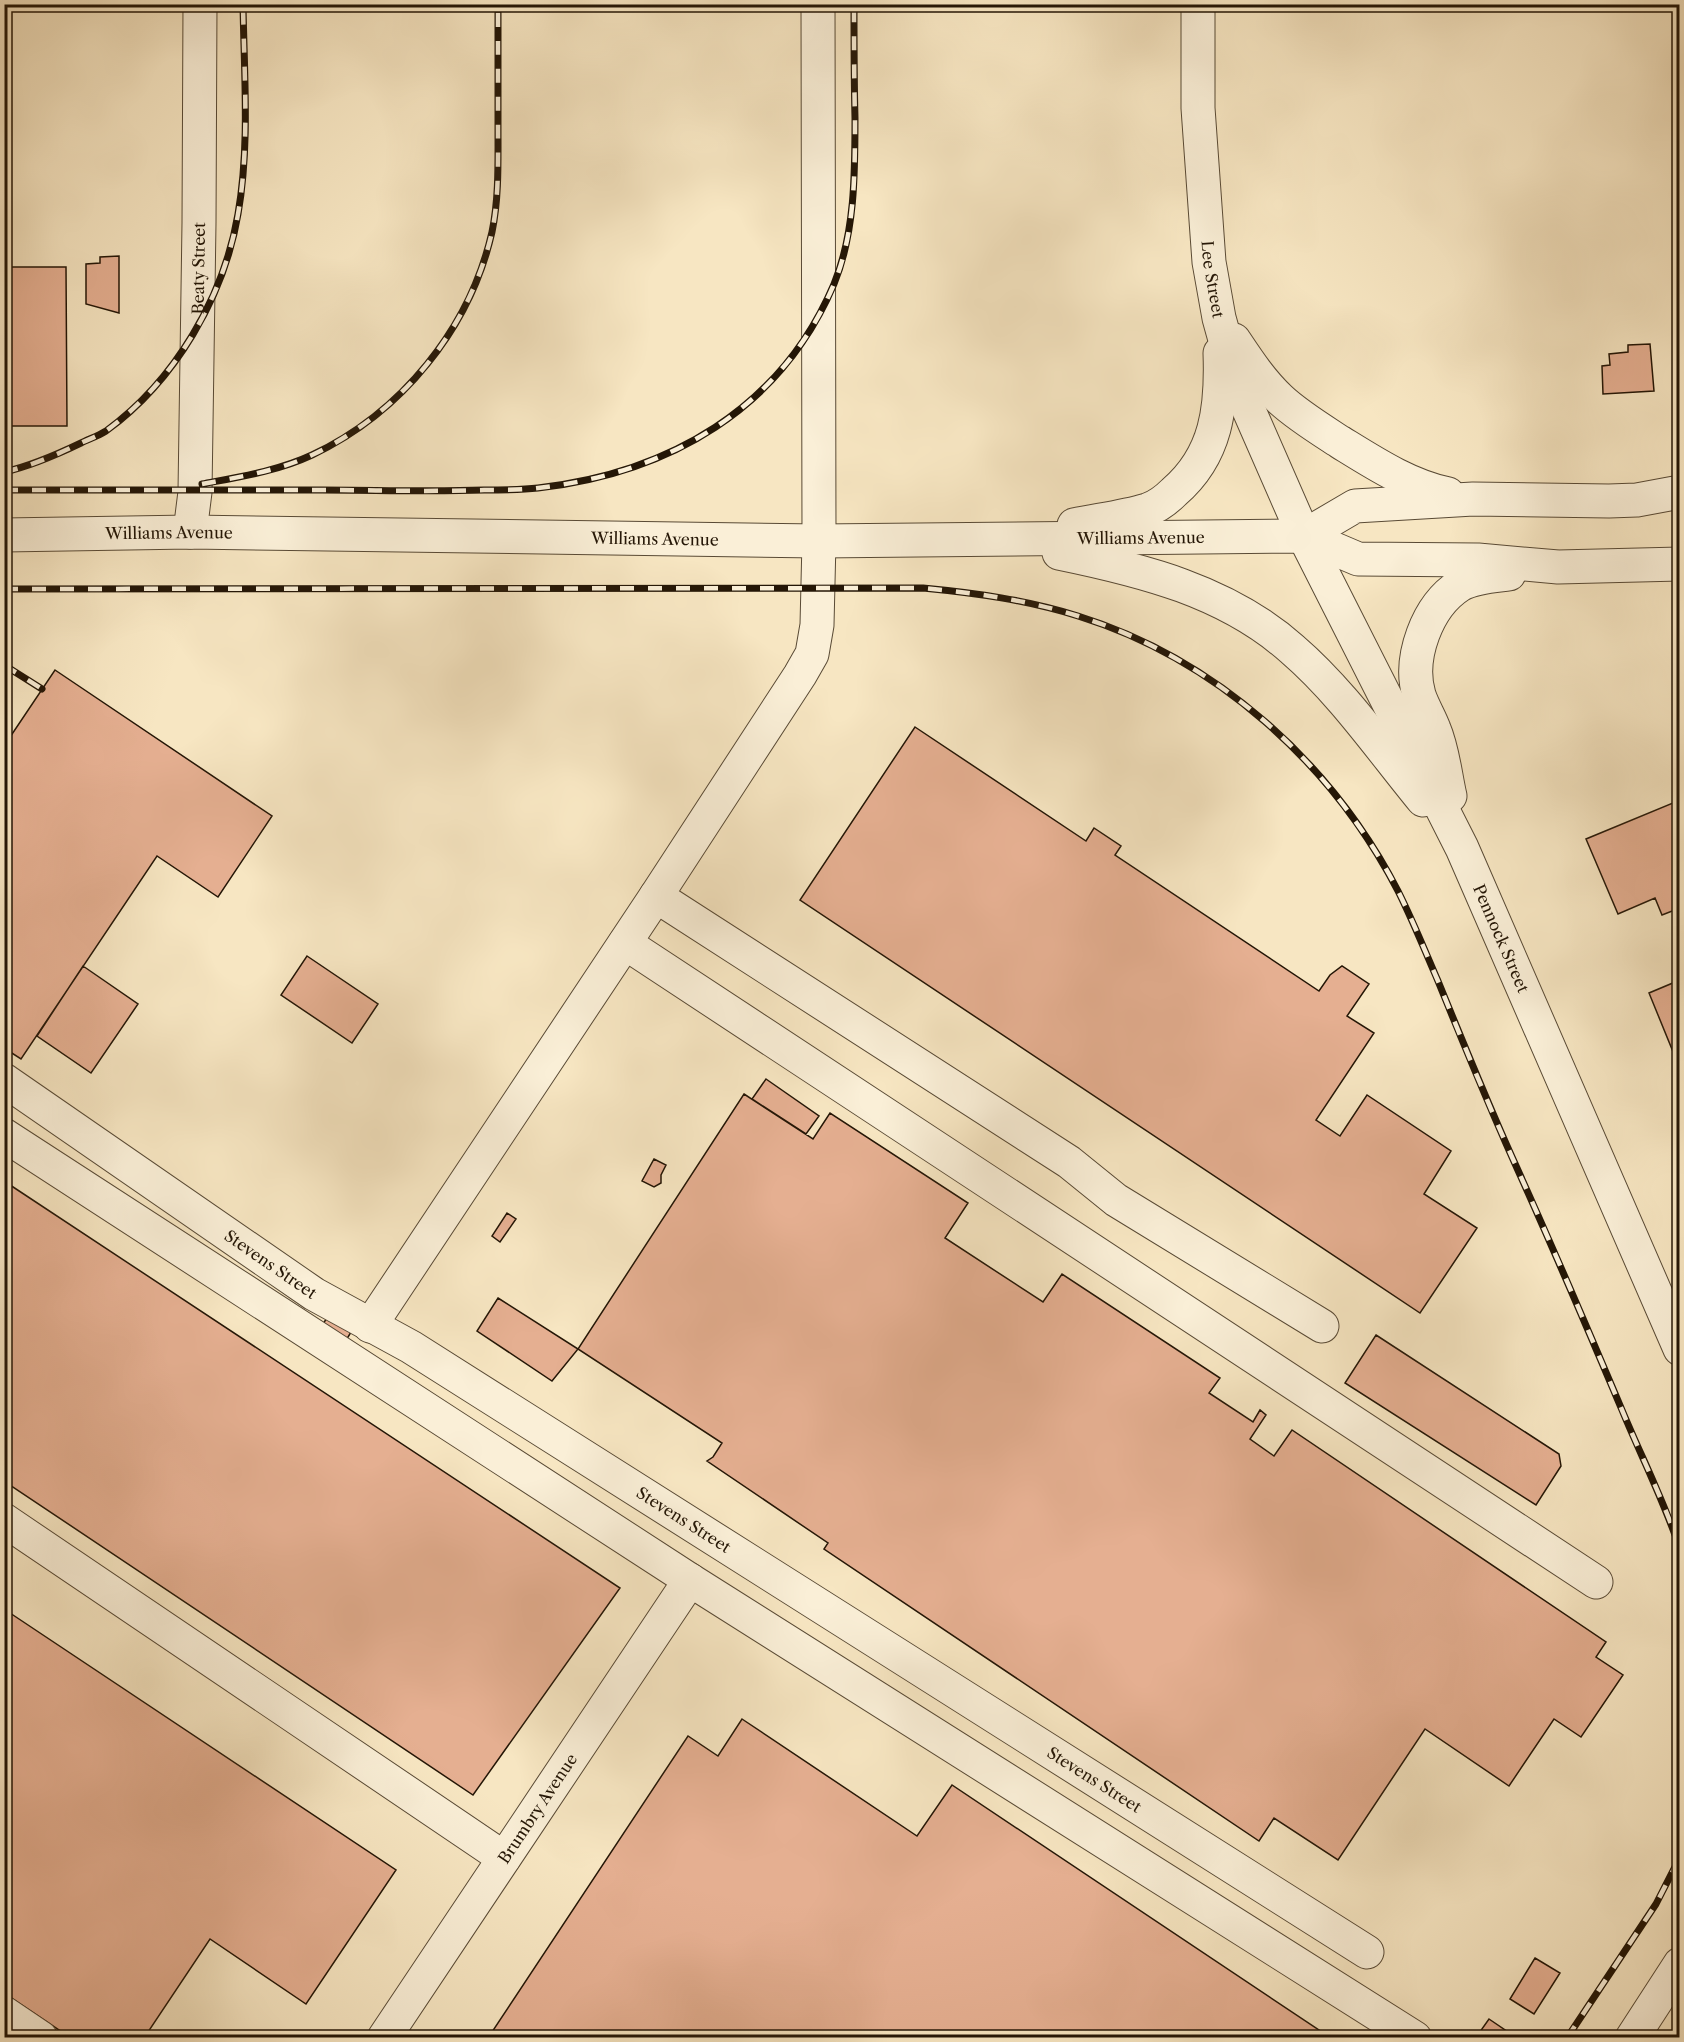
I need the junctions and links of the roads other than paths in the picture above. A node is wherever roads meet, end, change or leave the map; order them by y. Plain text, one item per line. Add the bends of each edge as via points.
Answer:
1 (200, 4) edge
2 (818, 4) edge
3 (1198, 4) edge
4 (1219, 318) junction
5 (1680, 492) edge
6 (1473, 499) junction
7 (190, 532) junction
8 (1304, 536) junction
9 (8, 540) edge
10 (999, 540) junction
11 (819, 541) junction
12 (1680, 564) edge
13 (1558, 567) junction
14 (1462, 848) junction
15 (656, 896) junction
16 (625, 943) junction
17 (4, 1080) edge
18 (4, 1135) edge
19 (370, 1326) junction
20 (1322, 1326) dead end
21 (1680, 1349) edge
22 (4, 1520) edge
23 (690, 1580) junction
24 (1596, 1582) dead end
25 (504, 1858) junction
26 (1367, 1952) dead end
27 (1680, 1964) edge
28 (4, 2013) edge
29 (41, 2037) edge
30 (384, 2037) edge
31 (1415, 2037) edge
32 (1632, 2037) edge

1 - 7 street, Beaty Street via 195,492
2 - 11 street
3 - 4 street, Lee Street via 1198,108 1209,262
4 - 6 street via 1259,377 1281,400 1321,429 1402,478 1436,492
4 - 8 street, Lee Street via 1237,383
4 - 10 street via 1218,415 1206,453 1181,486 1149,509
5 - 6 street, Williams Avenue via 1610,501
6 - 8 street, Williams Avenue via 1355,506
7 - 9 street, Williams Avenue
7 - 11 street, Williams Avenue
8 - 10 street, Williams Avenue
8 - 13 street, Williams Avenue via 1358,559 1478,560
8 - 14 street, Pennock Street
10 - 11 street, Williams Avenue
10 - 14 street via 1167,579 1267,630 1320,675
11 - 15 street via 817,625 812,654
12 - 13 street, Williams Avenue
13 - 14 street via 1461,584 1440,603 1422,636 1416,674 1419,696 1435,731
14 - 21 street, Pennock Street
15 - 16 street
15 - 20 street via 1069,1162 1116,1200
16 - 19 street
16 - 24 street
17 - 19 street, Stevens Street via 314,1294
18 - 23 street
19 - 26 street, Stevens Street via 421,1353
22 - 25 street
23 - 25 street, Brumbry Avenue
23 - 31 street
25 - 30 street, Brumbry Avenue
27 - 32 street
28 - 29 street

